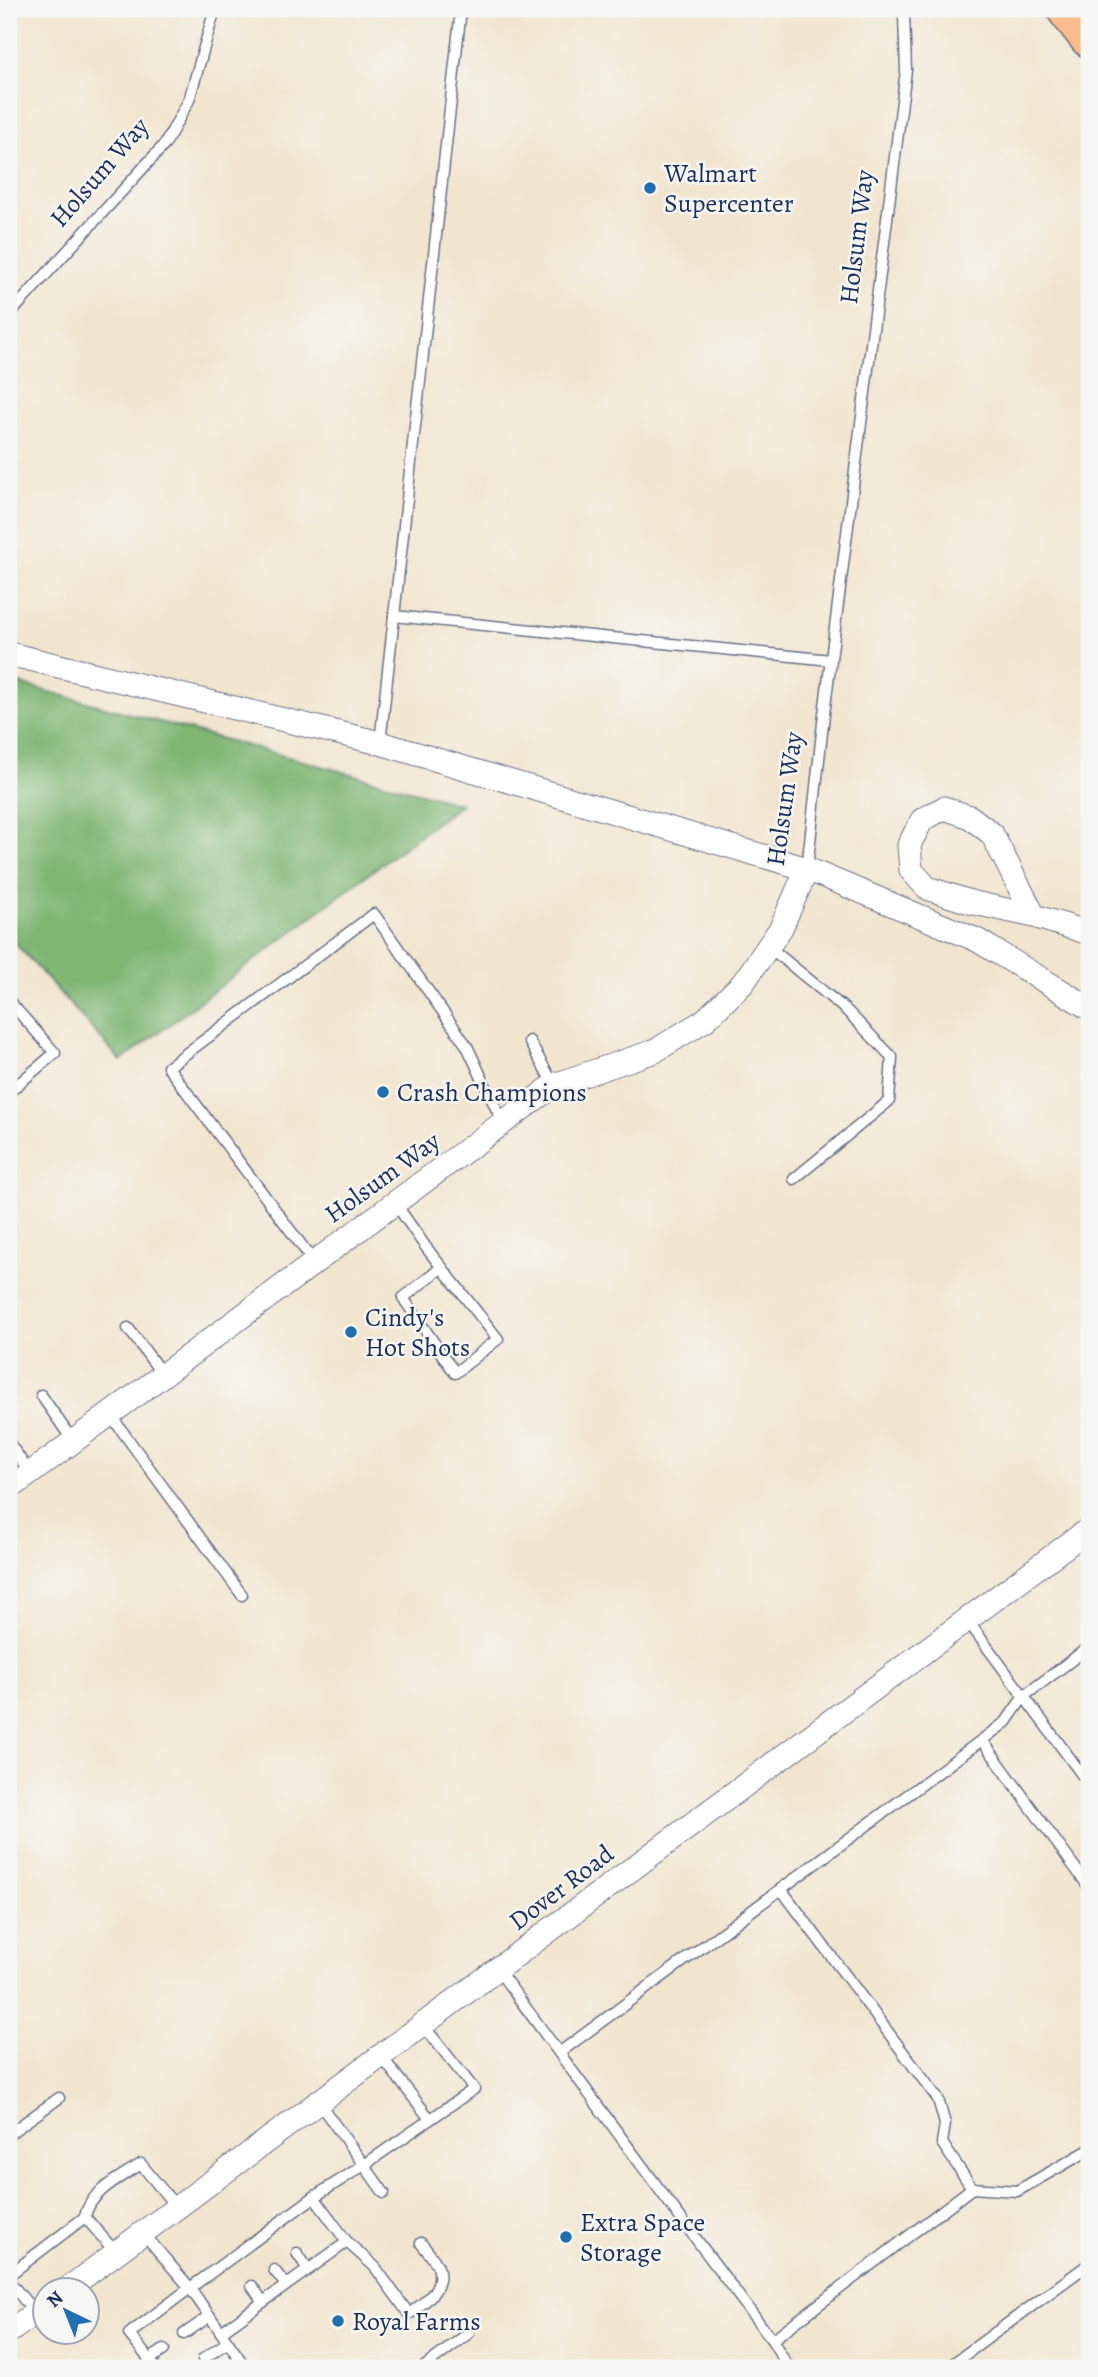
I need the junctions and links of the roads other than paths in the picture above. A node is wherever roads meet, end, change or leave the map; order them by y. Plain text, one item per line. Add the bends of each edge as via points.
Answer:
1 (215, 9) edge
2 (461, 9) edge
3 (901, 9) edge
4 (1066, 9) edge
5 (1089, 38) edge
6 (9, 315) edge
7 (394, 617) junction
8 (9, 654) edge
9 (831, 660) junction
10 (380, 743) junction
11 (807, 869) junction
12 (1034, 916) junction
13 (1089, 933) edge
14 (768, 947) junction
15 (9, 1001) edge
16 (1089, 1008) edge
17 (529, 1041) dead end
18 (554, 1085) junction
19 (9, 1092) edge
20 (503, 1123) junction
21 (794, 1179) dead end
22 (395, 1203) junction
23 (314, 1262) junction
24 (442, 1267) junction
25 (128, 1328) dead end
26 (163, 1374) junction
27 (41, 1395) dead end
28 (109, 1413) junction
29 (74, 1441) junction
30 (9, 1443) edge
31 (30, 1473) junction
32 (9, 1489) edge
33 (1089, 1530) edge
34 (242, 1595) dead end
35 (967, 1620) junction
36 (1089, 1647) edge
37 (1024, 1696) junction
38 (982, 1741) junction
39 (1089, 1784) edge
40 (1089, 1887) edge
41 (781, 1889) junction
42 (498, 1970) junction
43 (423, 2025) junction
44 (559, 2053) junction
45 (381, 2056) junction
46 (59, 2098) dead end
47 (318, 2103) junction
48 (430, 2119) junction
49 (9, 2134) edge
50 (1089, 2150) edge
51 (364, 2165) junction
52 (972, 2188) junction
53 (384, 2193) dead end
54 (314, 2197) junction
55 (177, 2208) junction
56 (85, 2217) junction
57 (144, 2233) junction
58 (346, 2242) junction
59 (421, 2243) dead end
60 (116, 2253) junction
61 (297, 2253) dead end
62 (1089, 2264) edge
63 (308, 2269) junction
64 (274, 2270) dead end
65 (9, 2275) edge
66 (85, 2276) edge
67 (9, 2281) edge
68 (286, 2285) junction
69 (252, 2286) dead end
70 (190, 2288) junction
71 (32, 2302) edge
72 (263, 2302) junction
73 (32, 2315) edge
74 (209, 2316) junction
75 (9, 2332) edge
76 (220, 2332) junction
77 (469, 2333) dead end
78 (184, 2334) dead end
79 (772, 2340) junction
80 (228, 2342) junction
81 (164, 2350) dead end
82 (203, 2359) dead end
83 (152, 2364) edge
84 (242, 2367) edge
85 (423, 2368) edge
86 (789, 2368) edge
87 (947, 2368) edge

1 - 6 lane, Holsum Way via 188,100 165,144
2 - 7 lane
3 - 9 lane, Holsum Way via 906,70
4 - 5 highway
7 - 9 lane
7 - 10 lane
8 - 10 street
9 - 11 lane, Holsum Way
10 - 11 street
11 - 14 street, Holsum Way
11 - 16 street via 977,940
12 - 12 street via 927,888 911,870 909,845 922,820 944,808 970,817 992,834
12 - 13 street
14 - 18 street, Holsum Way via 743,983 705,1020 655,1051
14 - 21 lane via 846,1010 892,1057 889,1101
15 - 19 lane via 55,1053
17 - 18 lane
18 - 20 street, Holsum Way
20 - 22 street, Holsum Way
20 - 23 lane via 467,1046 374,914 168,1067
22 - 23 street, Holsum Way
22 - 24 lane
23 - 26 street, Holsum Way
24 - 24 lane via 498,1339 455,1373 403,1298
25 - 26 lane
26 - 28 street, Holsum Way
27 - 29 lane
28 - 29 street, Holsum Way
28 - 34 lane
29 - 31 street, Holsum Way
30 - 31 lane
31 - 32 street, Holsum Way
33 - 35 street, Dover Road
35 - 37 lane
35 - 42 street, Dover Road
36 - 37 lane
37 - 38 lane via 1006,1723
37 - 39 lane
38 - 40 lane
38 - 41 lane
41 - 44 lane
41 - 52 lane via 938,2099 945,2124 942,2143
42 - 43 street, Dover Road
42 - 44 lane
43 - 45 street, Dover Road
43 - 48 lane via 474,2089
44 - 79 lane
45 - 47 street, Dover Road
45 - 48 lane
46 - 49 lane
47 - 51 lane
47 - 55 street, Dover Road
48 - 51 lane
50 - 52 lane via 1017,2191
51 - 53 lane
51 - 54 lane
52 - 79 lane
54 - 58 lane
54 - 70 lane via 234,2262
55 - 56 lane via 141,2164 109,2184 86,2207
55 - 57 street, Dover Road
56 - 60 lane
56 - 65 lane
57 - 60 street, Dover Road
57 - 70 lane
58 - 59 lane via 375,2267 409,2314 429,2300 439,2283 438,2267
58 - 63 lane
60 - 66 street, Dover Road
61 - 63 lane
62 - 87 lane
63 - 68 lane
64 - 68 lane
67 - 71 lane
68 - 72 lane
69 - 72 lane
70 - 74 lane
70 - 83 lane via 128,2334
72 - 76 lane
73 - 75 street
74 - 76 lane
74 - 78 lane
76 - 80 lane
77 - 85 lane
79 - 86 lane
80 - 82 lane
80 - 84 lane
81 - 83 lane

